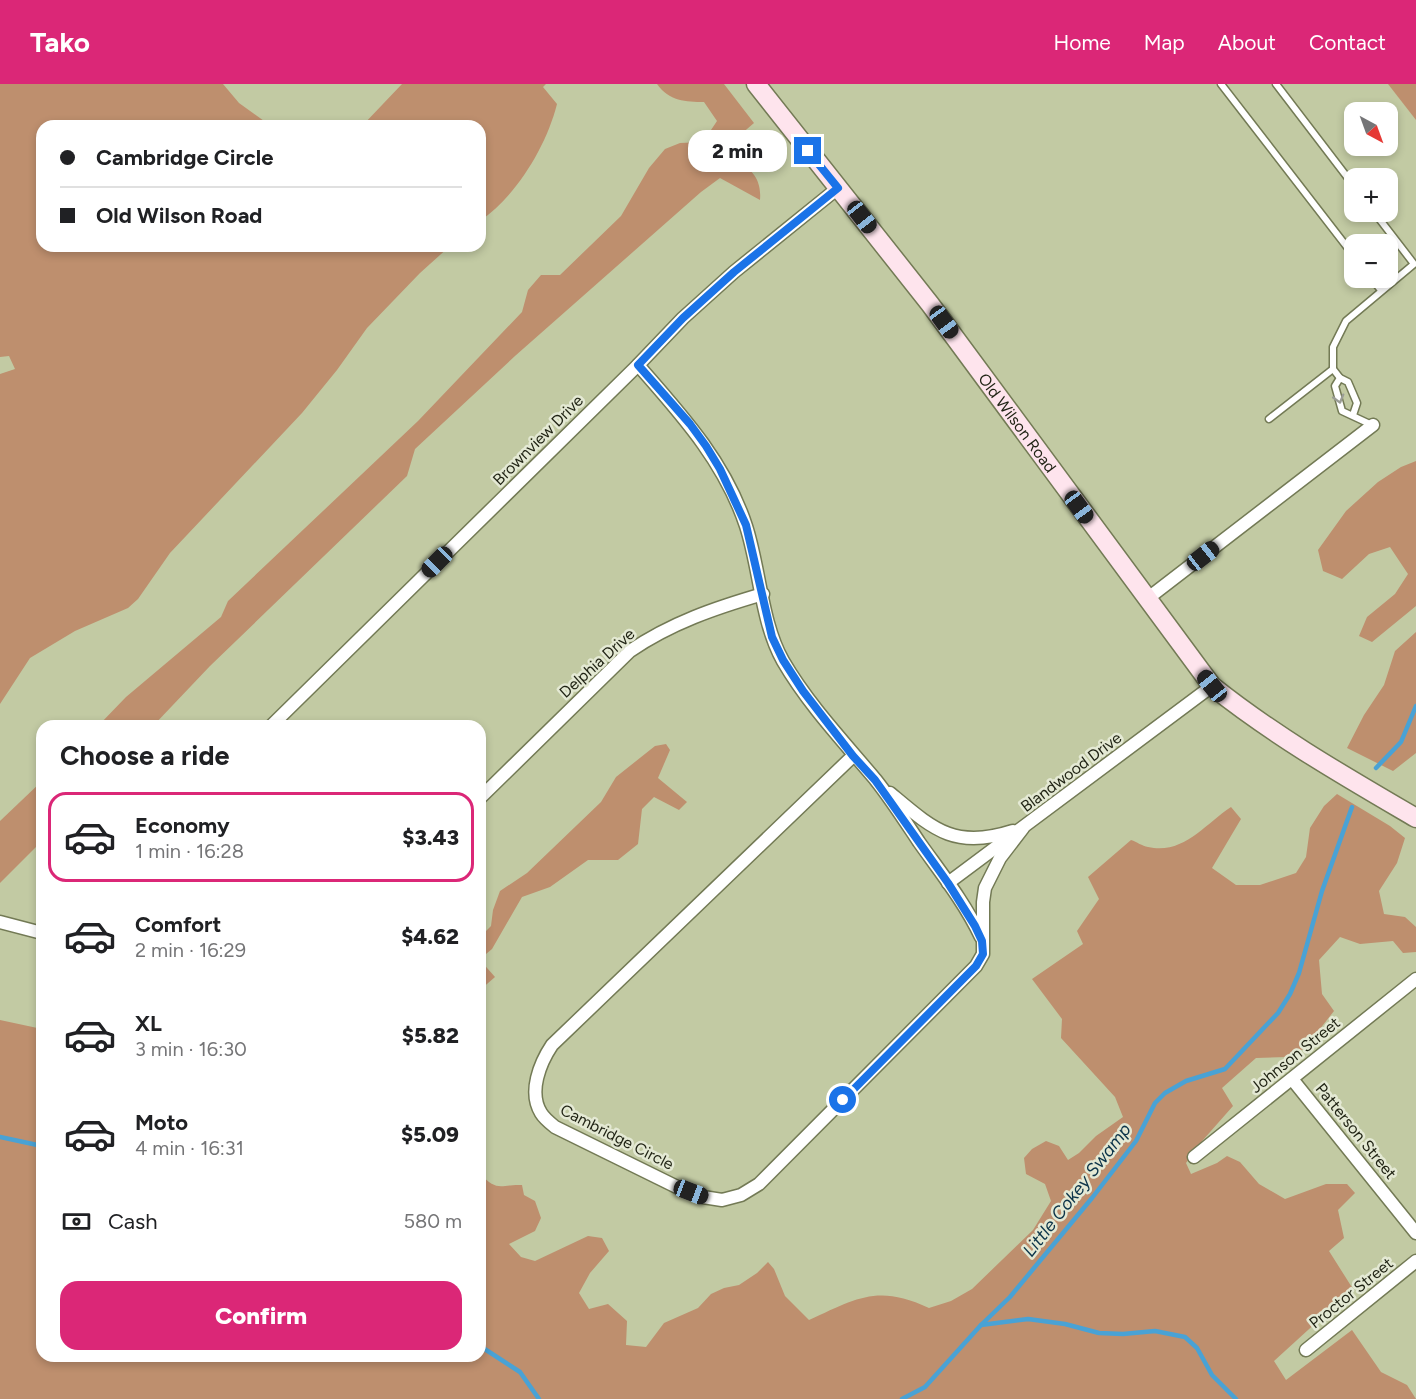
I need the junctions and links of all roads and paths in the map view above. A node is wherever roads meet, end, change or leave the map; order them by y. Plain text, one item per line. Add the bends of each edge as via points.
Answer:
1 (756, 84) edge
2 (1221, 84) edge
3 (1276, 84) edge
4 (1344, 173) edge
5 (838, 188) junction
6 (1382, 222) edge
7 (1344, 243) edge
8 (1381, 290) joint
9 (638, 365) junction
10 (1333, 369) junction
11 (1340, 378) junction
12 (1353, 415) junction
13 (1269, 419) dead end
14 (1372, 425) joint
15 (763, 594) junction
16 (1146, 599) junction
17 (1212, 686) junction
18 (277, 720) edge
19 (853, 756) junction
20 (875, 780) junction
21 (486, 792) edge
22 (1416, 818) edge
23 (1023, 828) junction
24 (948, 883) junction
25 (0, 922) edge
26 (36, 931) edge
27 (982, 941) junction
28 (1416, 979) edge
29 (1292, 1079) junction
30 (1194, 1157) dead end
31 (1416, 1233) edge
32 (1416, 1261) edge
33 (1306, 1350) dead end

1 - 5 street, Old Wilson Road
2 - 7 lane
3 - 4 lane
5 - 9 street, Brownview Drive via 734,272
5 - 16 street, Old Wilson Road via 930,304
6 - 8 lane via 1414,264
8 - 10 lane via 1346,321 1333,347
9 - 15 street via 690,424 720,469 746,525
9 - 18 street, Brownview Drive
10 - 11 lane
10 - 13 lane
11 - 12 lane via 1348,382 1357,403
11 -> 12 lane via 1335,386 1342,411
12 - 14 lane
14 - 16 street
15 - 19 street via 772,637 783,660
15 - 21 street, Delphia Drive via 685,620 630,651
16 - 17 street, Old Wilson Road
17 - 22 street, Old Wilson Road via 1286,740
17 - 23 street, Blandwood Drive
19 - 20 street
19 - 27 street, Cambridge Circle via 552,1045 542,1060 537,1081 535,1100 542,1114 555,1127 679,1188 722,1200 741,1195 759,1184 976,966 983,954
20 - 23 street via 930,825 955,837 987,838
20 - 24 street
23 - 24 street, Blandwood Drive
23 - 27 street, Cambridge Circle via 1000,858 985,888
24 - 27 street
25 - 26 street
28 - 29 street, Johnson Street
29 - 30 street, Johnson Street
29 - 31 street, Patterson Street
32 - 33 street, Proctor Street

